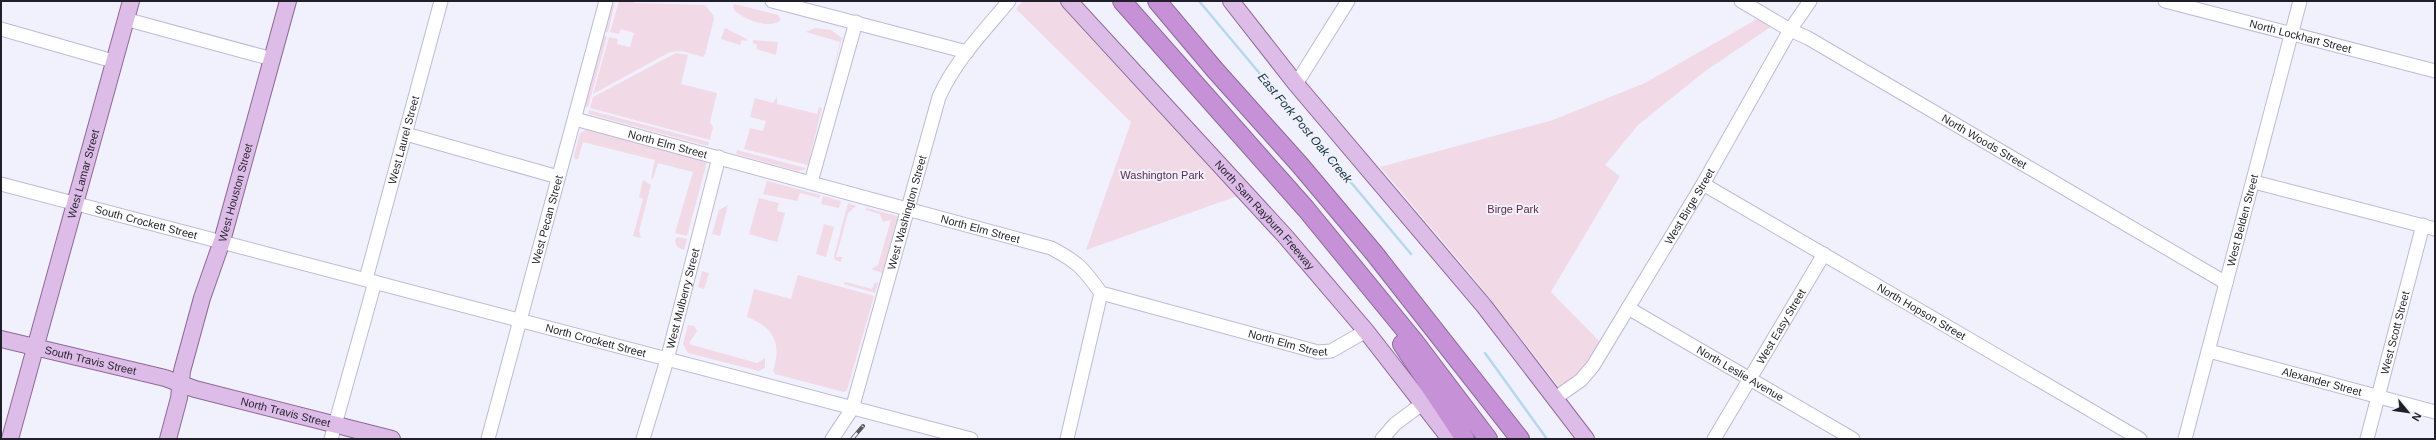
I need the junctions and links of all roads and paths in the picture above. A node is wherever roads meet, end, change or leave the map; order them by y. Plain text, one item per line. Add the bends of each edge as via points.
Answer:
1 (131, 1) edge
2 (288, 1) edge
3 (441, 1) edge
4 (606, 1) edge
5 (772, 1) edge
6 (1009, 1) edge
7 (1069, 1) edge
8 (1122, 1) edge
9 (1157, 1) edge
10 (1164, 1) edge
11 (1231, 1) edge
12 (1348, 1) edge
13 (1741, 1) edge
14 (1810, 1) edge
15 (2165, 1) edge
16 (2300, 1) edge
17 (1171, 17) junction
18 (125, 19) junction
19 (856, 22) junction
20 (1, 29) edge
21 (1790, 30) junction
22 (2292, 34) junction
23 (967, 52) junction
24 (272, 59) junction
25 (113, 61) junction
26 (2435, 72) edge
27 (1296, 84) junction
28 (574, 119) junction
29 (406, 134) junction
30 (719, 157) junction
31 (558, 177) junction
32 (811, 182) junction
33 (2254, 182) junction
34 (1, 184) edge
35 (1703, 184) junction
36 (75, 205) junction
37 (908, 208) junction
38 (2429, 227) edge
39 (222, 242) junction
40 (1824, 254) junction
41 (1348, 261) junction
42 (370, 281) junction
43 (2226, 283) junction
44 (1101, 293) junction
45 (1628, 308) junction
46 (520, 322) junction
47 (1366, 331) junction
48 (1, 339) edge
49 (36, 346) junction
50 (2209, 351) junction
51 (667, 360) junction
52 (1751, 378) junction
53 (181, 383) junction
54 (2379, 397) junction
55 (1554, 400) junction
56 (1422, 404) junction
57 (852, 409) junction
58 (2435, 412) edge
59 (333, 432) edge
60 (930, 434) edge
61 (10, 439) edge
62 (168, 439) edge
63 (392, 439) edge
64 (488, 439) edge
65 (643, 439) edge
66 (832, 439) edge
67 (971, 439) edge
68 (1067, 439) edge
69 (1382, 439) edge
70 (1450, 439) edge
71 (1465, 439) edge
72 (1488, 439) edge
73 (1520, 439) edge
74 (1586, 439) edge
75 (1714, 439) edge
76 (1853, 439) edge
77 (2140, 439) edge
78 (2185, 439) edge
79 (2367, 439) edge

1 - 18 main road, West Lamar Street
2 - 24 main road, West Houston Street
3 - 29 street, West Laurel Street
4 - 28 street, West Pecan Street
5 - 19 street
6 - 23 street, West Washington Street
7 - 47 main road, North Sam Rayburn Freeway via 1285,236
8 - 41 highway via 1279,178
9 - 17 highway
10 - 17 highway
11 - 27 main road
12 - 27 street
13 - 21 street, North Woods Street
14 - 21 street, West Birge Street
15 - 22 street, North Lockhart Street
16 - 22 street, West Belden Street
17 - 73 highway via 1370,248
18 - 24 street
18 - 25 main road, West Lamar Street
19 - 23 street
19 - 32 street
20 - 25 street
21 - 35 street, West Birge Street
21 - 43 street, North Woods Street via 1808,38
22 - 26 street, North Lockhart Street
22 - 33 street, West Belden Street
23 - 37 street, West Washington Street via 946,81 939,97
24 - 39 main road, West Houston Street
25 - 36 main road, West Lamar Street
27 - 55 main road via 1484,306
28 - 30 street, North Elm Street
28 - 31 street, West Pecan Street
29 - 31 street
29 - 42 street, West Laurel Street
30 - 32 street, North Elm Street
30 - 51 street, West Mulberry Street
31 - 46 street, West Pecan Street
32 - 37 street, North Elm Street
33 - 38 street
33 - 43 street, West Belden Street
34 - 36 street, South Crockett Street
35 - 40 street, North Hopson Street
35 - 45 street, West Birge Street
36 - 39 street, South Crockett Street
36 - 49 main road, West Lamar Street
37 - 44 street, North Elm Street via 1051,248 1079,264
37 - 57 street, West Washington Street
38 - 54 street, West Scott Street
39 - 42 street, North Crockett Street
39 - 53 main road, West Houston Street via 202,298
40 - 52 street, West Easy Street
40 - 77 street, North Hopson Street
41 - 71 highway
41 - 72 highway via 1414,341
42 - 46 street, North Crockett Street
42 - 59 street, West Laurel Street
43 - 50 street, West Belden Street
44 - 47 street, North Elm Street via 1318,352 1331,351
44 - 68 street
45 - 52 street, North Leslie Avenue
45 - 55 street, West Birge Street via 1594,366 1581,380
46 - 51 street, North Crockett Street
46 - 64 street, West Pecan Street
47 - 56 main road, North Sam Rayburn Freeway
48 - 49 main road, South Travis Street
49 - 53 main road, South Travis Street
49 - 61 main road, West Lamar Street
50 - 54 street, Alexander Street
50 - 78 street, West Belden Street
51 - 57 street, North Crockett Street
51 - 65 street, West Mulberry Street
52 - 75 street, West Easy Street
52 - 76 street, North Leslie Avenue
53 - 59 main road, North Travis Street
53 - 62 main road, West Houston Street
54 - 58 street, Alexander Street
54 - 79 street, West Scott Street
55 - 74 main road
56 - 69 street via 1395,424
56 - 70 main road, North Sam Rayburn Freeway
57 - 60 street, North Crockett Street
57 - 66 street, West Washington Street
59 - 63 main road, North Travis Street
60 - 67 street, North Crockett Street

